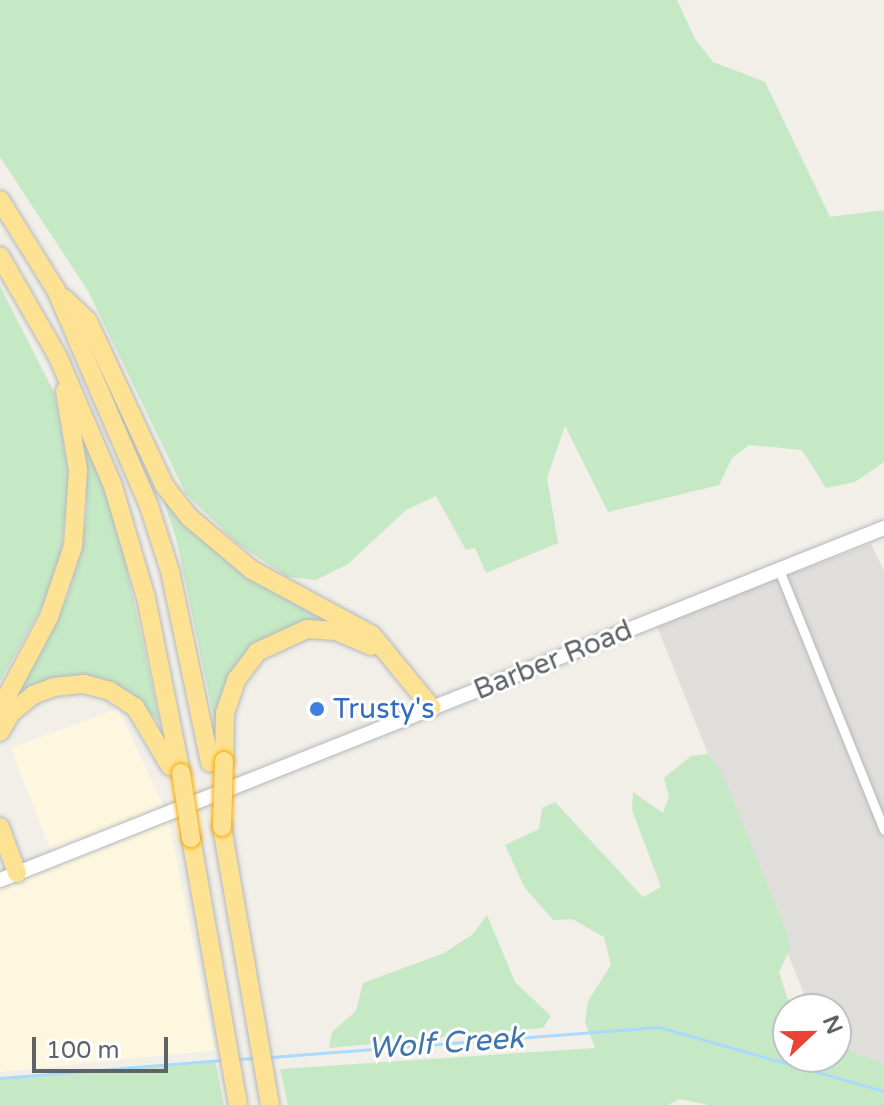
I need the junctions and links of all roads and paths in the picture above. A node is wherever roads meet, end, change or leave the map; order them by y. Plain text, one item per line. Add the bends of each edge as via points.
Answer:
1 (0, 200) edge
2 (0, 256) edge
3 (56, 290) junction
4 (51, 342) junction
5 (884, 528) edge
6 (779, 570) junction
7 (0, 709) edge
8 (427, 710) junction
9 (0, 732) edge
10 (217, 762) junction
11 (178, 775) junction
12 (0, 827) edge
13 (884, 830) edge
14 (0, 853) edge
15 (8, 876) edge
16 (238, 1105) edge
17 (270, 1105) edge

1 - 3 highway
2 - 4 highway
3 - 8 highway via 88,321 164,485 189,517 252,570 372,635
3 - 10 highway via 149,506
4 - 7 highway via 76,449 76,529 56,601
4 - 11 highway via 129,533
5 - 6 main road, Barber Road
6 - 8 main road, Barber Road
6 - 13 street
8 - 10 highway via 363,640 336,631 298,631 268,644 242,670 225,713
8 - 15 main road, Barber Road
9 - 11 highway via 18,706 45,689 74,684 100,688 127,701 149,723
10 - 17 highway, bridge via 222,827
11 - 16 highway, bridge
12 - 15 highway
14 - 15 highway

